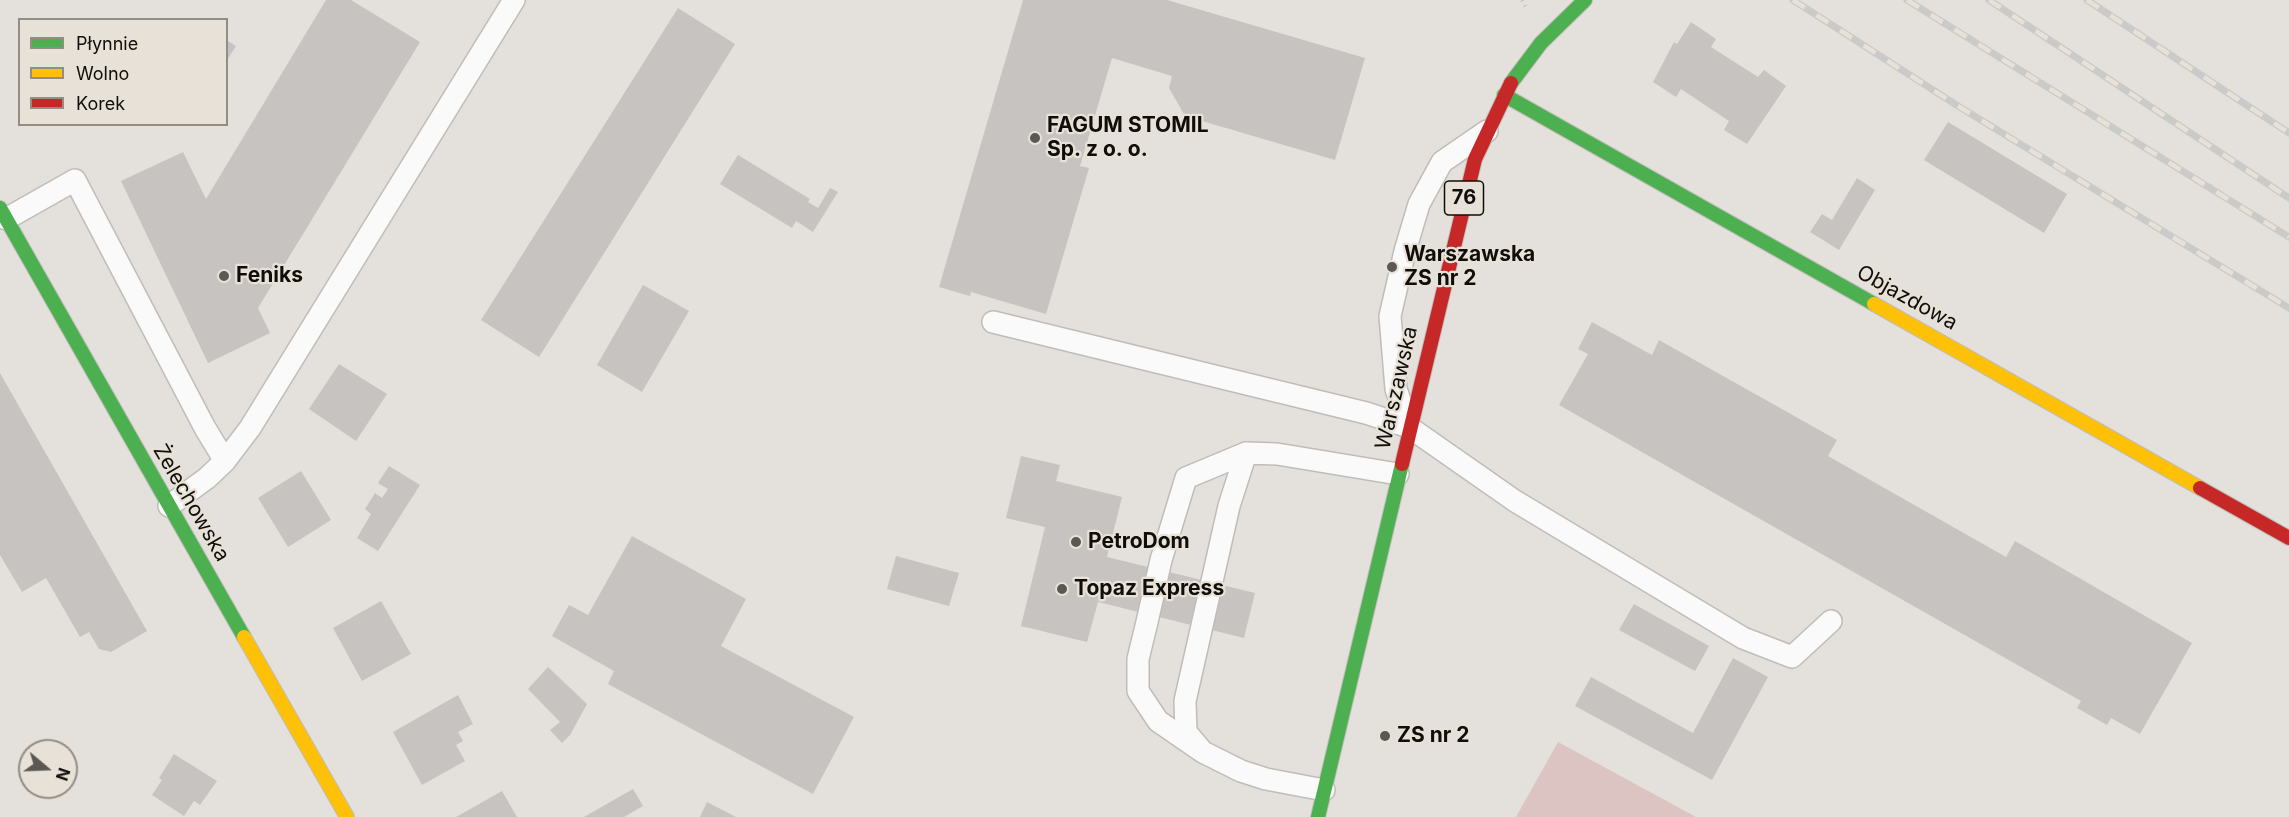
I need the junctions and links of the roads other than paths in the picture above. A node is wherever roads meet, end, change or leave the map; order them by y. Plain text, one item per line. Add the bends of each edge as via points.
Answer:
1 (514, 0) edge
2 (1585, 0) edge
3 (1504, 95) junction
4 (1488, 130) junction
5 (3, 214) edge
6 (993, 322) dead end
7 (1409, 427) junction
8 (1246, 453) junction
9 (225, 461) junction
10 (1398, 474) junction
11 (169, 506) junction
12 (2289, 538) edge
13 (1831, 621) dead end
14 (1203, 752) junction
15 (1324, 790) junction
16 (347, 817) edge
17 (1317, 817) edge

1 - 9 lane via 325,310
2 - 3 main road, Warszawska / 76 via 1541,43
3 - 4 main road, Warszawska / 76
3 - 12 main road, Objazdowa
4 - 7 main road, Warszawska / 76 via 1475,159 1457,223
4 - 7 lane via 1442,162 1419,204 1405,250 1390,316 1396,389
5 - 9 lane via 75,180
5 - 11 main road, Żelechowska
6 - 7 lane via 1366,412
7 - 10 main road, Warszawska / 76
7 - 13 lane via 1515,501 1743,638 1792,657
8 - 10 lane via 1277,454
8 - 14 lane via 1229,506 1185,701 1186,732
8 - 14 lane via 1186,478 1161,560 1138,660 1138,691 1158,721
9 - 11 lane
10 - 15 main road, Warszawska / 76
11 - 16 main road, Żelechowska
14 - 15 lane via 1266,779
15 - 17 main road, Warszawska / 76

